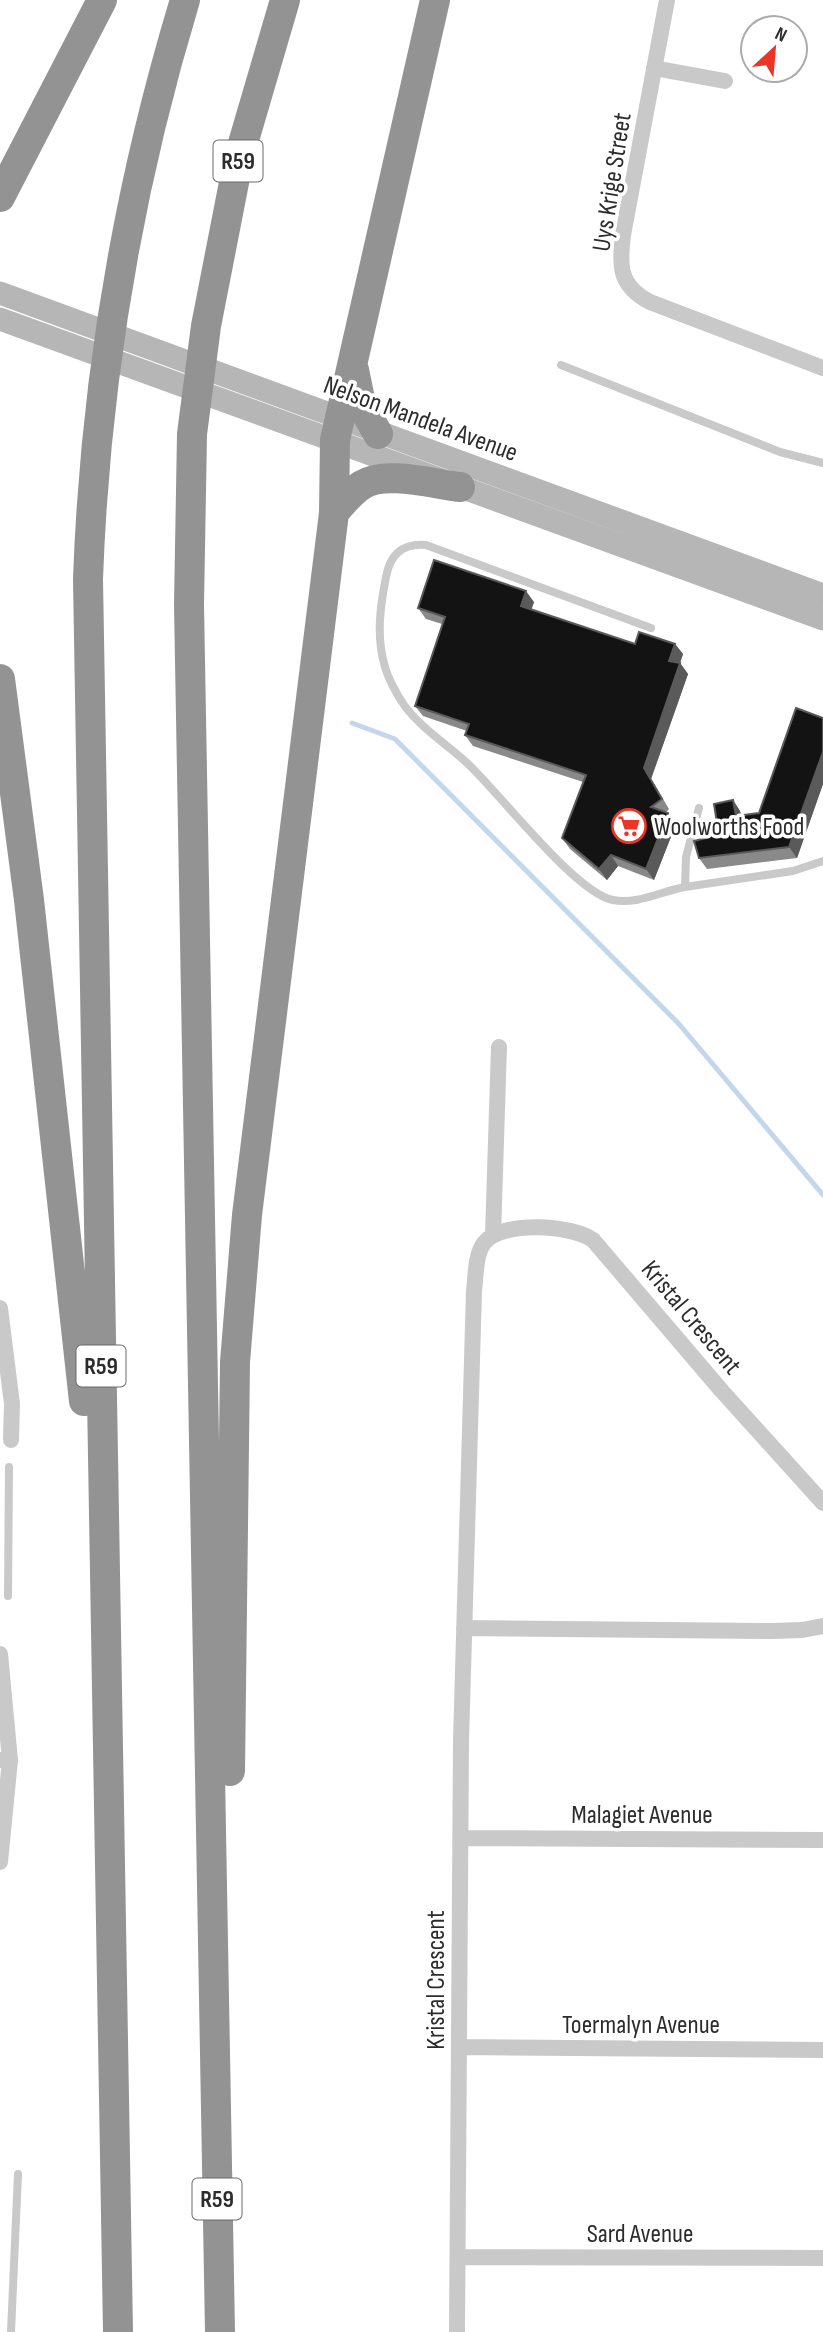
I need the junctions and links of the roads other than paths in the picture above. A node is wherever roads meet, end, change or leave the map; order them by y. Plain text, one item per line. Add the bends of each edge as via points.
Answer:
1 (102, 0) edge
2 (185, 0) edge
3 (285, 0) edge
4 (435, 0) edge
5 (667, 0) edge
6 (654, 68) junction
7 (725, 81) dead end
8 (0, 197) edge
9 (0, 293) edge
10 (0, 319) edge
11 (353, 363) junction
12 (561, 365) dead end
13 (823, 368) edge
14 (337, 430) junction
15 (378, 434) junction
16 (823, 463) edge
17 (460, 487) junction
18 (334, 513) junction
19 (823, 595) edge
20 (823, 619) edge
21 (651, 628) dead end
22 (0, 679) edge
23 (699, 808) dead end
24 (823, 861) edge
25 (685, 887) junction
26 (499, 1047) dead end
27 (493, 1235) junction
28 (0, 1308) edge
29 (2, 1345) edge
30 (11, 1440) dead end
31 (9, 1467) dead end
32 (823, 1503) edge
33 (103, 1519) junction
34 (4, 1527) edge
35 (8, 1596) dead end
36 (823, 1626) edge
37 (464, 1628) junction
38 (0, 1654) edge
39 (5, 1760) edge
40 (461, 1838) junction
41 (823, 1840) edge
42 (0, 1862) edge
43 (459, 2047) junction
44 (823, 2050) edge
45 (215, 2066) junction
46 (18, 2174) dead end
47 (458, 2257) junction
48 (823, 2258) edge
49 (11, 2332) edge
50 (118, 2332) edge
51 (220, 2332) edge
52 (457, 2332) edge

1 - 8 highway
2 - 33 highway, R59 via 151,118 116,291 90,532
3 - 45 highway, R59 via 239,157 206,326 192,434 189,617
4 - 11 highway
5 - 6 street, Uys Krige Street
6 - 7 street
6 - 13 street, Uys Krige Street via 623,235 621,262 626,283 638,295 667,309
9 - 14 street, Nelson Mandela Avenue
10 - 14 street, Nelson Mandela Avenue
11 - 14 highway
11 - 15 highway via 360,404
12 - 16 lane via 780,452
14 - 15 street, Nelson Mandela Avenue
14 - 17 street, Nelson Mandela Avenue
14 - 18 highway
15 - 19 street, Nelson Mandela Avenue
17 - 18 highway via 381,478 360,486
17 - 20 street, Nelson Mandela Avenue
18 - 45 highway via 249,1202 234,1362 229,2001
21 - 25 lane via 416,544 397,552 390,562 379,629 385,668 404,705 468,763 592,890 618,901
22 - 33 highway via 86,1429
23 - 25 lane via 686,857
24 - 25 lane via 793,871
26 - 27 street, Kristal Crescent
27 - 32 street, Kristal Crescent via 546,1228 577,1231 593,1240
27 - 37 street, Kristal Crescent via 479,1253 474,1291
28 - 29 street
29 - 30 street via 12,1404
31 - 34 lane
33 - 50 highway, R59
34 - 35 lane
36 - 37 street via 772,1631
37 - 40 street, Kristal Crescent
38 - 39 street
39 - 42 street
40 - 41 street, Malagiet Avenue
40 - 43 street, Kristal Crescent
43 - 44 street, Toermalyn Avenue
43 - 47 street, Kristal Crescent
45 - 51 highway, R59
46 - 49 lane
47 - 48 street, Sard Avenue
47 - 52 street, Kristal Crescent

